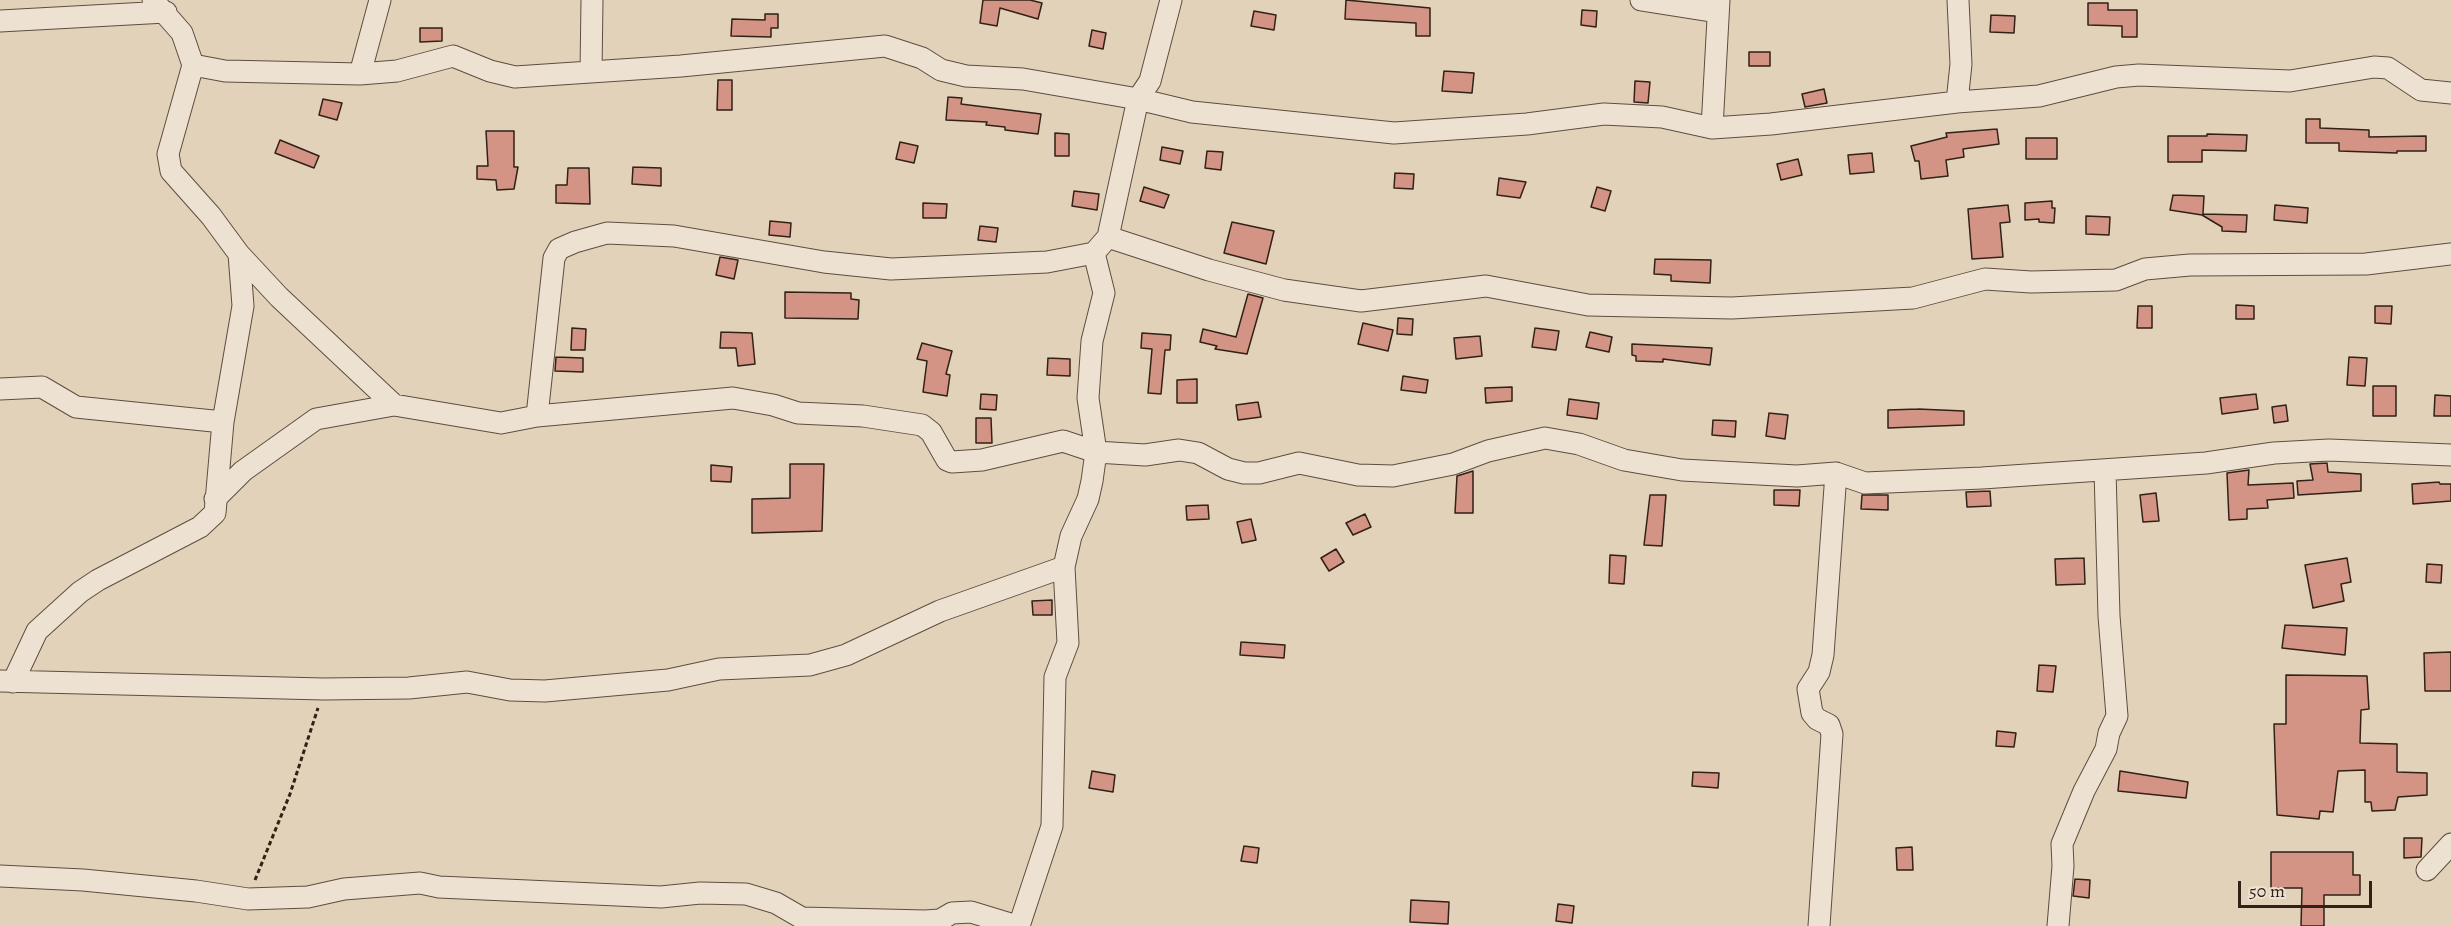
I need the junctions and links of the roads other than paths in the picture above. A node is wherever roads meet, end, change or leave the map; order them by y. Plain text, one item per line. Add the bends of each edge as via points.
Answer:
1 (380, 0) edge
2 (592, 0) edge
3 (1171, 0) edge
4 (1641, 0) edge
5 (1958, 0) edge
6 (160, 6) edge
7 (1718, 6) edge
8 (0, 21) edge
9 (193, 64) junction
10 (591, 72) junction
11 (360, 74) junction
12 (2451, 93) edge
13 (1138, 99) junction
14 (1957, 102) junction
15 (1712, 128) junction
16 (1101, 245) junction
17 (239, 254) junction
18 (2451, 254) edge
19 (0, 389) edge
20 (394, 405) junction
21 (537, 416) junction
22 (223, 422) junction
23 (1096, 452) junction
24 (2451, 455) edge
25 (2105, 470) junction
26 (1836, 473) junction
27 (214, 499) junction
28 (1064, 567) junction
29 (6, 682) edge
30 (2451, 844) edge
31 (2427, 870) dead end
32 (0, 876) edge
33 (1018, 926) edge
34 (1819, 926) edge
35 (2058, 926) edge

1 - 11 street
2 - 10 street
3 - 13 street via 1150,81
4 - 7 street
5 - 14 street via 1961,64
6 - 8 street
6 - 9 street via 182,33
7 - 15 street
9 - 11 street via 225,71
9 - 17 street via 168,154 171,171
10 - 11 street via 515,77 453,56 397,71
10 - 13 street via 867,45 885,46 922,58 941,70 966,76 1023,79
12 - 14 street via 2421,90 2388,68 2374,67 2290,81 2139,75 2038,96
13 - 15 street via 1192,112 1394,133 1527,124 1604,114 1662,117
13 - 16 street
14 - 15 street
16 - 18 street via 1284,290 1361,301 1486,286 1588,305 1732,308 1913,298 1985,279 2116,280 2145,269 2190,265 2366,264
16 - 21 street via 1047,262 891,269 824,262 674,236 607,232 559,249 554,258
16 - 23 street via 1104,293 1092,341 1089,398
17 - 20 street
17 - 22 street via 243,306
19 - 22 street via 42,387 76,407
20 - 21 street via 501,423
20 - 27 street via 316,419 243,471
21 - 23 street via 734,399 798,413 863,416 922,425 931,432 949,462 982,460 1063,441
22 - 27 street
23 - 26 street via 1156,455 1179,450 1198,453 1244,473 1299,463 1358,475 1393,476 1545,438 1579,444 1623,460 1682,470 1797,476
23 - 28 street via 1088,499 1071,536
24 - 25 street via 2329,450
25 - 26 street via 1865,483
25 - 35 street via 2109,616 2117,716 2062,844
26 - 34 street via 1823,655 1809,689 1812,713 1829,725 1832,734
27 - 29 street via 215,513 200,526 98,579 37,631
28 - 29 street via 940,611 846,655 810,665 719,669 668,680 546,691 510,690 468,682 409,688 324,689
28 - 33 street via 1068,643 1055,676 1052,826
30 - 31 street
32 - 33 street via 83,879 248,899 315,897 344,889 420,883 661,897 724,893 753,895 802,918 925,921 971,912

